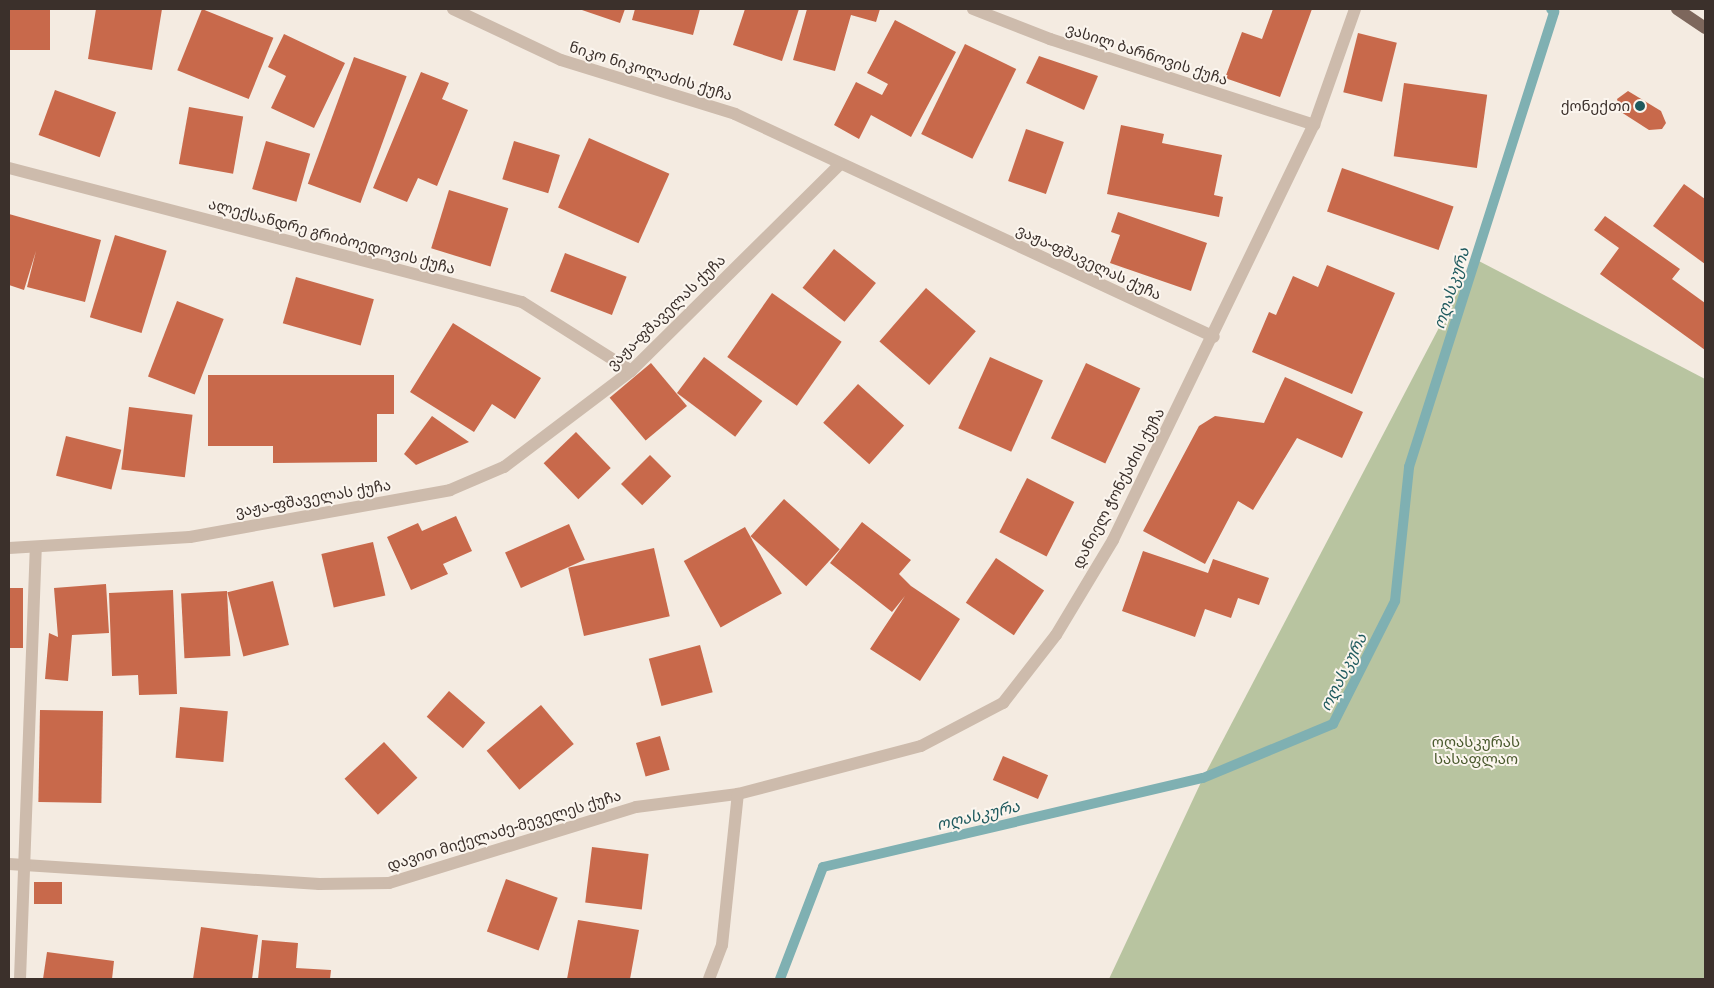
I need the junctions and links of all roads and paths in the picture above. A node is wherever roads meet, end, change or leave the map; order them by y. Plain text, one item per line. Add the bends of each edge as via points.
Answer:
1 (453, 9) edge
2 (972, 9) edge
3 (1355, 9) edge
4 (1677, 9) edge
5 (1705, 28) edge
6 (1314, 125) junction
7 (840, 165) junction
8 (9, 168) edge
9 (1214, 337) junction
10 (631, 371) junction
11 (9, 548) edge
12 (36, 549) junction
13 (738, 794) junction
14 (9, 864) edge
15 (24, 864) junction
16 (20, 979) edge
17 (708, 979) edge

1 - 7 street, ნიკო ნიკოლაძის ქუჩა via 561,60 735,114
2 - 6 street, ვასილ ბარნოვის ქუჩა via 1050,39
3 - 6 street, დანიელ ჭონქაძის ქუჩა
4 - 5 main road
6 - 9 street, დანიელ ჭონქაძის ქუჩა
7 - 9 street, ვაჟა-ფშაველას ქუჩა
7 - 10 street, ვაჟა-ფშაველას ქუჩა
8 - 10 street, ალექსანდრე გრიბოედოვის ქუჩა via 522,302
9 - 13 street, დანიელ ჭონქაძის ქუჩა via 1113,540 1056,635 1003,703 921,746
10 - 12 street, ვაჟა-ფშაველას ქუჩა via 504,467 450,490 190,537
11 - 12 street, ვაჟა-ფშაველას ქუჩა
12 - 15 street
13 - 15 street, დავით მიქელაძე-მეველეს ქუჩა via 636,807 389,883 319,884
13 - 17 street via 722,945
14 - 15 street, დავით მიქელაძე-მეველეს ქუჩა
15 - 16 street

